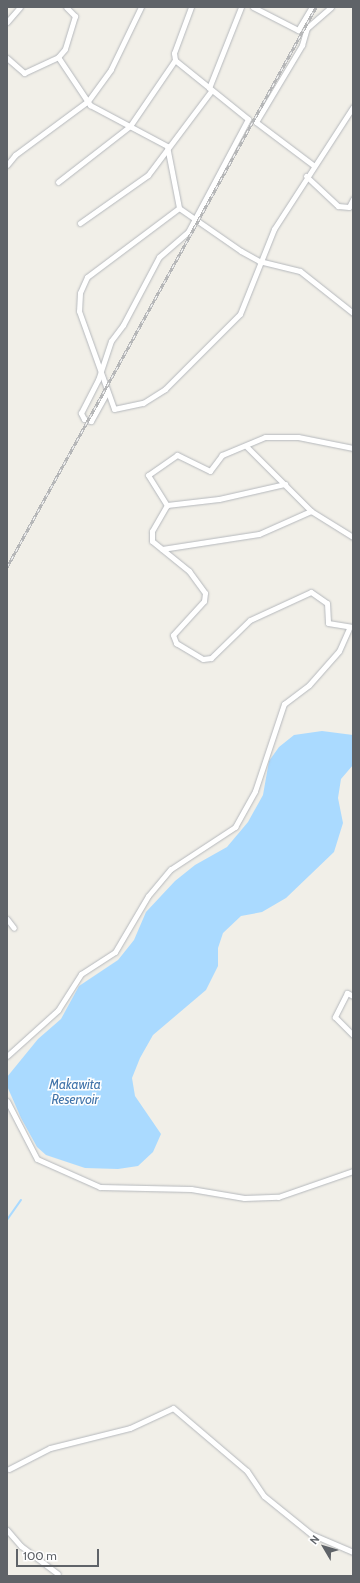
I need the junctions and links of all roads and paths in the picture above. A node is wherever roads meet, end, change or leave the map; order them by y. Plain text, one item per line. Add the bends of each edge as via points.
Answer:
1 (20, 7) edge
2 (66, 7) edge
3 (141, 7) edge
4 (191, 7) edge
5 (241, 7) edge
6 (254, 7) edge
7 (312, 7) edge
8 (331, 7) edge
9 (7, 22) edge
10 (305, 26) junction
11 (58, 57) junction
12 (7, 58) edge
13 (175, 60) junction
14 (210, 90) junction
15 (88, 101) junction
16 (353, 107) edge
17 (130, 126) junction
18 (167, 146) junction
19 (7, 165) edge
20 (313, 165) junction
21 (306, 176) junction
22 (58, 182) dead end
23 (353, 199) edge
24 (179, 208) junction
25 (194, 219) junction
26 (80, 223) dead end
27 (260, 261) junction
28 (353, 313) edge
29 (100, 376) junction
30 (106, 394) junction
31 (246, 446) junction
32 (353, 448) edge
33 (285, 484) junction
34 (167, 505) junction
35 (311, 511) junction
36 (353, 537) edge
37 (162, 550) junction
38 (351, 628) edge
39 (7, 919) edge
40 (14, 928) dead end
41 (353, 996) edge
42 (353, 1035) edge
43 (7, 1056) edge
44 (7, 1101) edge
45 (353, 1171) edge
46 (9, 1469) dead end
47 (7, 1530) edge
48 (353, 1552) edge
49 (58, 1574) dead end

1 - 9 street
2 - 11 street via 75,16 65,49
3 - 15 street via 111,69
4 - 13 street via 174,53
5 - 14 street
6 - 10 street via 292,29 298,30
7 - 10 street
8 - 10 street
10 - 20 street via 302,45 256,122
11 - 12 street via 24,73
11 - 15 street
13 - 14 street
13 - 17 street
14 - 18 street
14 - 25 street via 248,119
15 - 17 street
15 - 19 street via 15,155
16 - 20 street
17 - 18 street
17 - 22 street
18 - 24 street
18 - 26 street via 163,158 148,175
20 - 21 street
21 - 23 street via 338,206 349,207
21 - 27 street via 274,229
24 - 25 street
24 - 29 street via 87,277 80,293 80,311
25 - 27 street
25 - 29 street via 185,237 164,252 147,275 124,325 104,353
27 - 28 street via 300,271
27 - 30 street via 240,314 165,389 143,402 114,409
29 - 30 street
29 - 30 street via 82,410 84,419 91,421
31 - 32 street via 265,437 298,437
31 - 33 street
31 - 34 street via 222,455 210,471 177,455 152,470 148,475
33 - 34 street via 219,499
33 - 35 street
34 - 37 street via 150,535
35 - 36 street
35 - 37 street via 259,534
37 - 38 street via 203,586 204,601 172,635 176,643 203,659 211,658 250,620 311,592 327,603 328,623
38 - 43 street via 339,651 309,685 284,704 255,791 235,827 212,845 171,869 148,896 115,952 81,974 58,1010
39 - 40 street
41 - 42 street via 347,993 335,1017
44 - 45 street via 37,1159 100,1187 192,1189 244,1198 278,1197
46 - 48 street via 50,1448 130,1428 173,1408 248,1471 264,1496 305,1529
47 - 49 street via 21,1546

